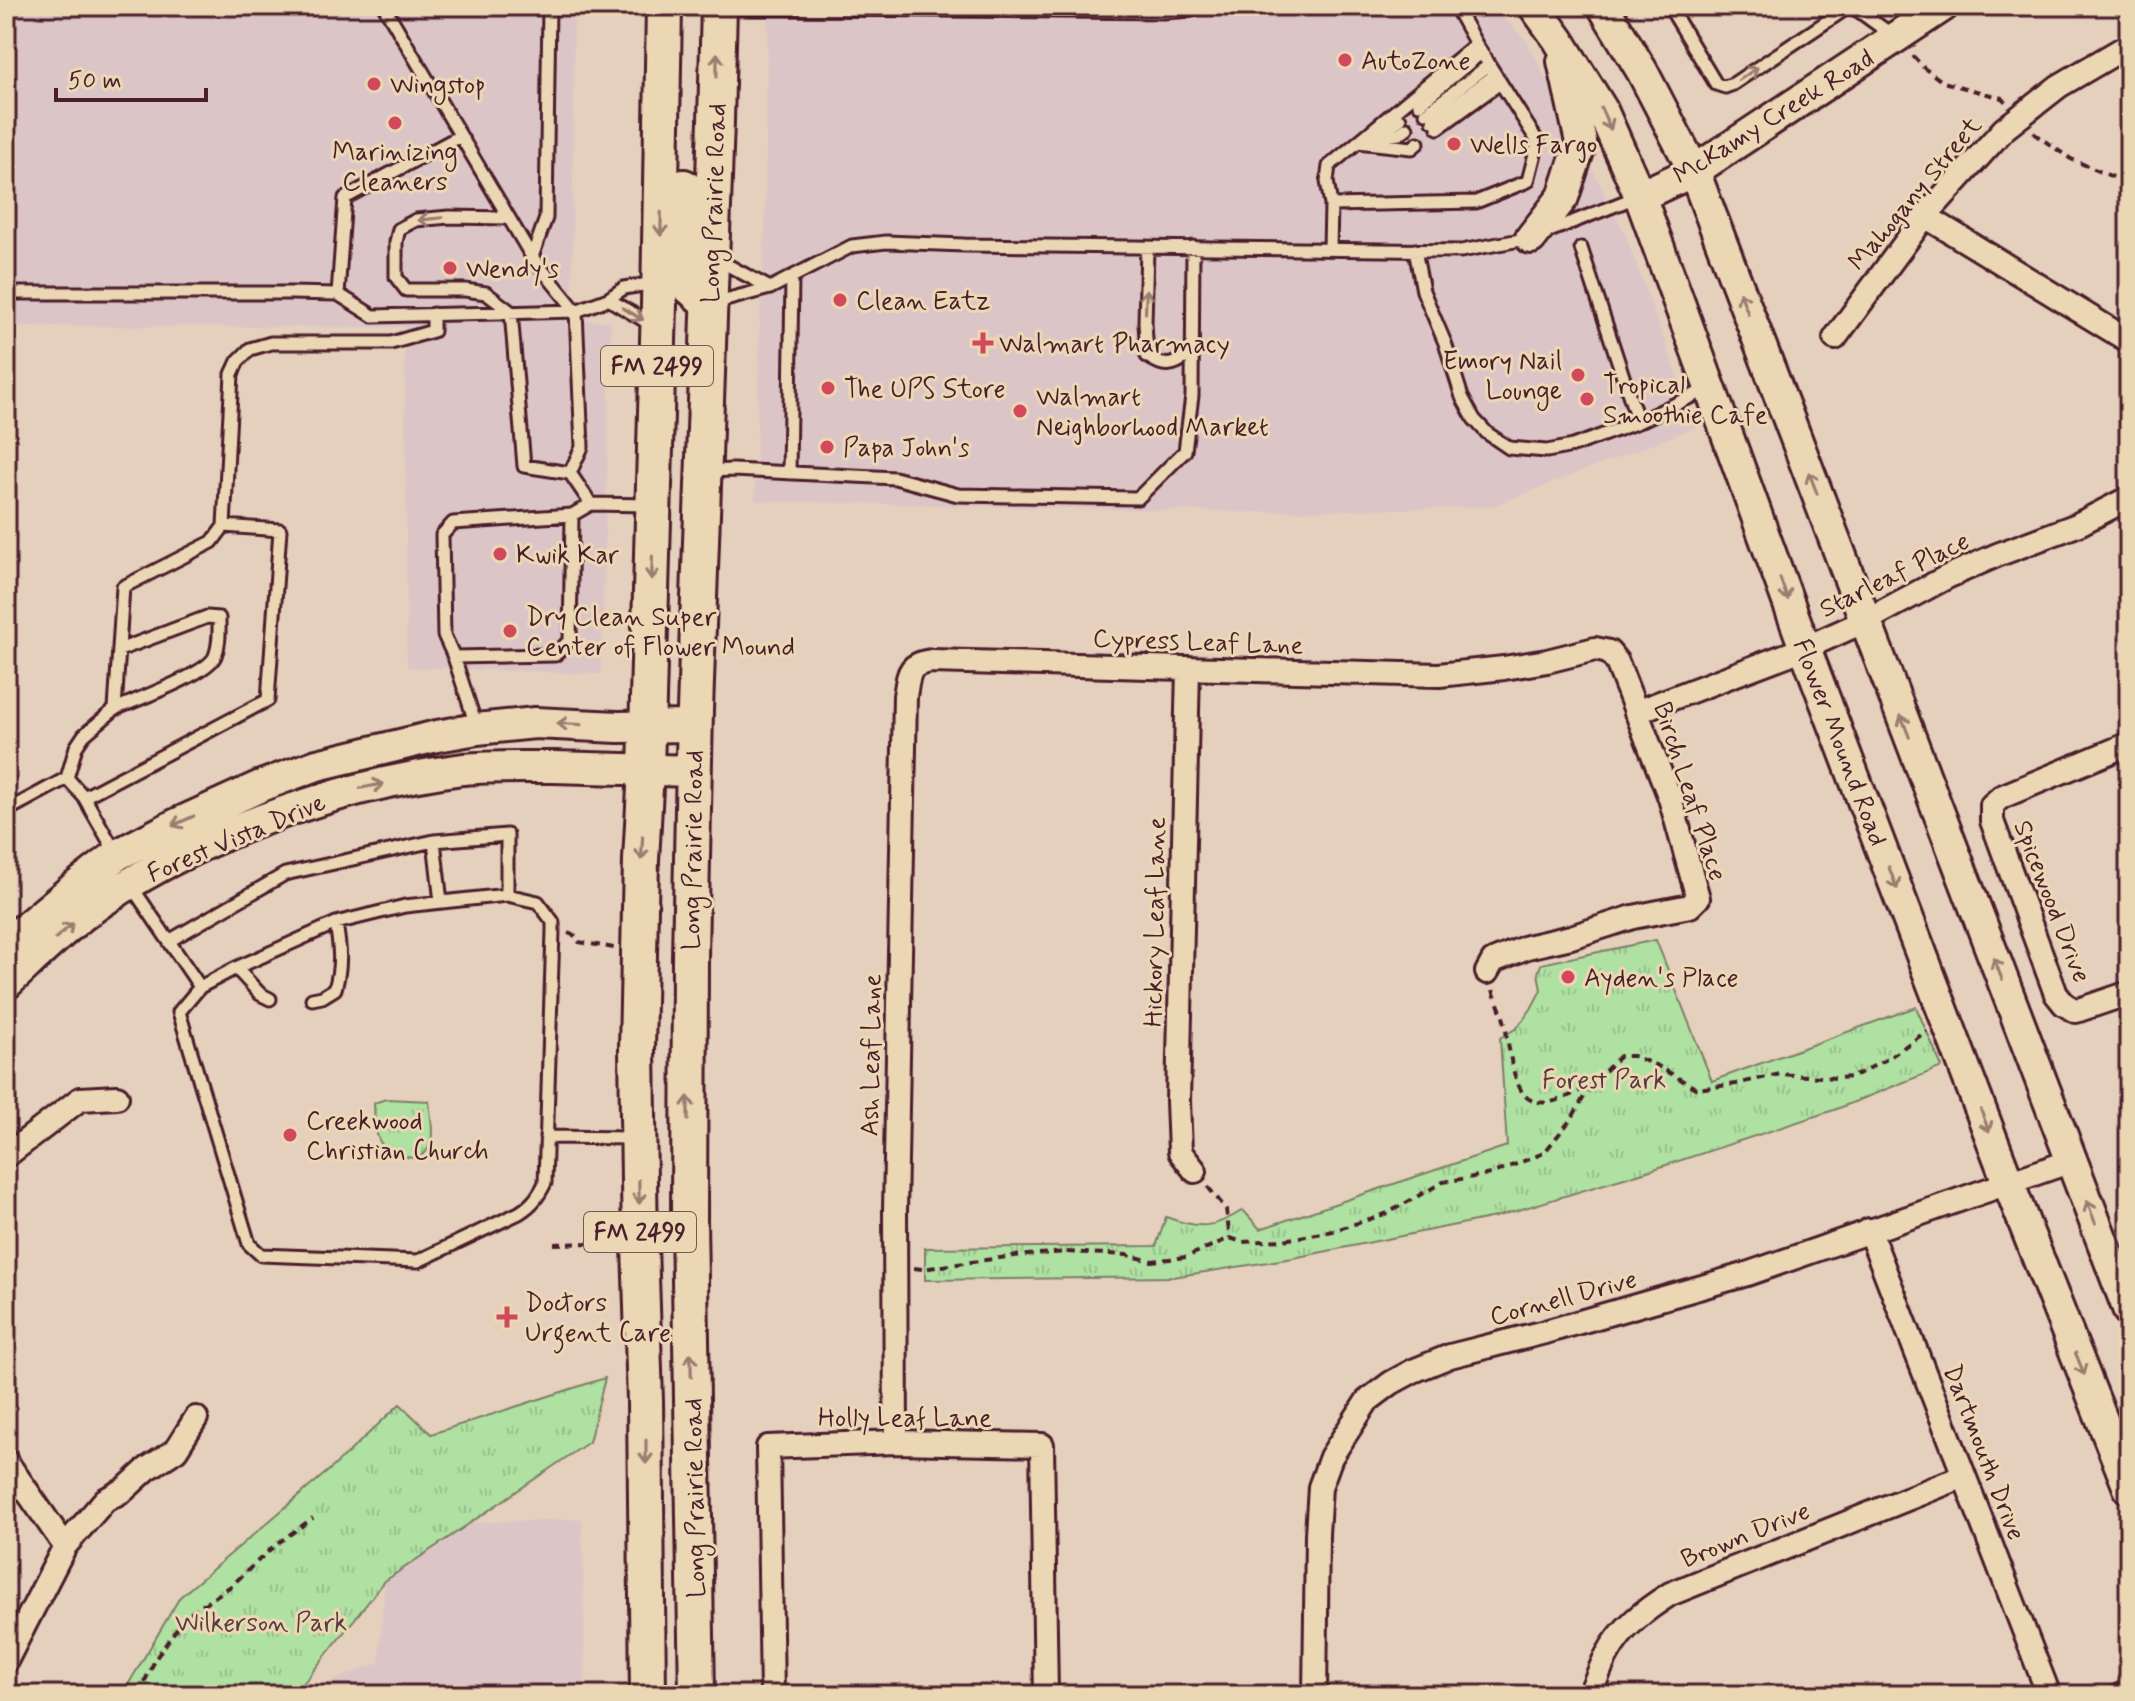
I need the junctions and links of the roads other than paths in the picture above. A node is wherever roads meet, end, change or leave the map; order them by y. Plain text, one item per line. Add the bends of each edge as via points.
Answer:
1 (6, 6) edge
2 (15, 6) edge
3 (384, 6) edge
4 (549, 6) edge
5 (664, 6) edge
6 (1205, 6) edge
7 (1455, 6) edge
8 (1534, 6) edge
9 (1603, 6) edge
10 (1669, 6) edge
11 (1851, 6) edge
12 (1943, 6) edge
13 (719, 7) edge
14 (798, 8) edge
15 (978, 8) edge
16 (1051, 9) edge
17 (1896, 38) junction
18 (1558, 39) junction
19 (2129, 45) edge
20 (1479, 48) junction
21 (664, 54) junction
22 (1495, 74) junction
23 (1429, 117) junction
24 (460, 136) junction
25 (1363, 138) junction
26 (1694, 171) junction
27 (1640, 196) junction
28 (1331, 205) junction
29 (1925, 216) junction
30 (508, 218) junction
31 (1531, 238) junction
32 (1147, 247) junction
33 (1193, 247) junction
34 (1581, 248) dead end
35 (1330, 249) junction
36 (1415, 250) junction
37 (712, 256) junction
38 (532, 257) junction
39 (792, 278) junction
40 (660, 282) junction
41 (770, 288) junction
42 (6, 293) edge
43 (338, 294) junction
44 (608, 299) junction
45 (710, 304) junction
46 (576, 311) junction
47 (511, 312) junction
48 (433, 314) junction
49 (658, 328) junction
50 (1835, 338) dead end
51 (2129, 341) edge
52 (1192, 354) junction
53 (1709, 388) junction
54 (1638, 422) junction
55 (703, 471) junction
56 (570, 473) junction
57 (789, 473) junction
58 (2129, 498) edge
59 (591, 504) junction
60 (653, 505) junction
61 (572, 515) junction
62 (224, 526) junction
63 (1865, 621) junction
64 (1805, 648) junction
65 (119, 650) junction
66 (454, 657) junction
67 (1188, 668) junction
68 (910, 669) joint
69 (1486, 670) joint
70 (115, 709) junction
71 (1636, 712) junction
72 (647, 726) junction
73 (694, 726) junction
74 (477, 729) junction
75 (2129, 744) edge
76 (646, 770) junction
77 (693, 771) junction
78 (67, 778) junction
79 (84, 797) junction
80 (6, 811) edge
81 (434, 841) junction
82 (117, 855) junction
83 (130, 883) junction
84 (507, 895) junction
85 (441, 902) junction
86 (336, 923) junction
87 (169, 941) junction
88 (6, 944) edge
89 (236, 968) junction
90 (1487, 972) road end
91 (6, 984) edge
92 (200, 987) junction
93 (2129, 993) edge
94 (270, 999) dead end
95 (312, 999) dead end
96 (117, 1097) dead end
97 (546, 1137) junction
98 (638, 1138) junction
99 (6, 1156) edge
100 (2071, 1161) junction
101 (1195, 1171) road end
102 (2008, 1182) junction
103 (1869, 1230) junction
104 (2129, 1311) edge
105 (196, 1418) dead end
106 (896, 1442) junction
107 (6, 1461) edge
108 (1964, 1476) junction
109 (2129, 1488) edge
110 (65, 1546) junction
111 (6, 1661) edge
112 (2129, 1692) edge
113 (648, 1695) edge
114 (697, 1695) edge
115 (772, 1695) edge
116 (1046, 1695) edge
117 (1315, 1695) edge
118 (1589, 1695) edge
119 (2049, 1695) edge
120 (2121, 1695) edge

1 - 2 lane
3 - 24 lane
4 - 38 lane via 546,218
5 - 21 main road, Long Prairie Road / FM 2499
6 - 16 lane via 1165,12
7 - 20 lane
8 - 18 main road, Flower Mound Road
9 - 26 main road
10 -> 11 lane via 1716,84 1725,87
11 - 17 lane
12 - 17 main road, McKamy Creek Road
13 - 14 lane
37 -> 13 main road, Long Prairie Road / FM 2499
14 - 15 lane
15 - 16 lane
17 - 26 main road, McKamy Creek Road
18 -> 27 main road, Flower Mound Road via 1602,110
18 - 31 main road via 1581,142 1563,197
19 - 29 street, Mahogany Street via 2059,86 2004,129
20 - 22 lane
20 - 23 lane
20 - 25 lane
21 -> 40 main road, Long Prairie Road / FM 2499
21 - 45 main road via 682,108 685,272 688,285
22 - 23 lane
22 - 23 lane
22 - 28 lane via 1538,142 1528,181 1476,202
24 - 30 lane
24 - 43 lane via 345,198
25 - 25 lane via 1388,128 1410,131 1406,141
25 - 28 lane via 1329,166
26 - 27 main road, McKamy Creek Road
63 -> 26 main road
27 - 31 lane
27 - 53 main road, Flower Mound Road
28 - 35 lane
29 - 50 street, Mahogany Street
29 - 51 street
30 - 38 lane
30 -> 47 lane via 416,220 399,229 396,277 406,290 486,293
31 - 36 lane via 1461,251
32 - 33 lane
32 - 39 lane via 886,242 852,246
52 -> 32 lane via 1159,365 1147,356
33 - 35 lane
33 - 52 lane
34 - 54 lane
35 - 36 lane
36 - 54 lane via 1423,291 1462,397 1487,433 1509,448 1547,451
37 - 41 lane
37 - 45 main road, Long Prairie Road / FM 2499
38 - 46 lane
39 - 41 lane
39 - 57 lane
40 - 44 lane via 624,288
40 - 49 main road, Long Prairie Road / FM 2499
40 - 55 main road via 682,312 686,328 684,447
41 - 45 lane
42 - 43 lane
43 - 48 lane via 373,316
44 - 46 lane
44 -> 49 lane
45 - 55 main road, Long Prairie Road / FM 2499
46 - 47 lane
46 - 56 lane via 582,447
47 - 48 lane
47 - 56 lane via 524,466
48 - 62 lane via 433,331 391,343 271,343 250,349 238,361 232,374
49 - 60 main road, Long Prairie Road / FM 2499
52 - 57 lane via 1185,451 1138,498 958,495 895,478
53 - 54 lane
53 -> 64 main road, Flower Mound Road
55 - 57 lane
55 - 73 main road, Long Prairie Road / FM 2499
56 - 59 lane
58 - 63 street, Starleaf Place via 2077,525 1947,577
59 - 60 lane
59 - 61 lane
60 -> 72 main road, Long Prairie Road / FM 2499
61 - 66 lane via 570,640 555,655
61 - 66 lane via 453,523 442,535 444,635
62 - 65 lane via 212,542 123,587
62 - 79 lane via 280,530 268,700
63 - 64 street, Starleaf Place
100 -> 63 main road
64 - 71 street, Starleaf Place
64 -> 102 main road, Flower Mound Road
65 - 70 lane
65 - 70 lane via 207,617 219,618 215,659 201,672
66 - 74 lane
67 - 68 street, Cypress Leaf Lane via 932,661
67 - 69 street, Cypress Leaf Lane via 1439,675
67 - 101 street, Hickory Leaf Lane via 1178,1101 1180,1152
68 - 106 street, Ash Leaf Lane via 905,696 895,1195
69 - 71 street, Birch Leaf Place via 1595,649 1609,652
70 - 78 lane via 84,735
71 - 90 street, Birch Leaf Place via 1670,798 1698,898 1690,906 1527,947 1493,961
72 - 73 main road, Forest Vista Drive
72 -> 74 main road, Forest Vista Drive via 535,723
72 - 76 main road, Long Prairie Road / FM 2499
73 - 77 main road, Long Prairie Road / FM 2499
74 -> 82 main road, Forest Vista Drive via 317,765
75 - 93 street, Spicewood Drive via 1992,805 1992,821 2056,994 2076,1011
76 - 77 main road, Forest Vista Drive
83 -> 76 main road, Forest Vista Drive via 285,811 359,789 465,769
76 -> 98 main road, Long Prairie Road / FM 2499
114 -> 77 main road, Long Prairie Road / FM 2499 via 689,1206
78 - 79 lane
78 - 80 lane
79 - 82 lane
81 - 84 lane via 507,835
81 - 85 lane
81 - 87 lane via 285,874
82 - 83 main road
82 - 88 main road, Forest Vista Drive
83 - 87 lane
91 -> 83 main road, Forest Vista Drive via 82,916
84 - 85 lane
84 - 97 lane via 538,902 553,922
85 - 86 lane
86 - 89 lane
86 - 95 lane via 340,963 335,989
87 - 92 lane
89 - 92 lane
89 - 94 lane
92 - 97 lane via 179,1012 249,1244 261,1255 418,1261 530,1207 545,1183
96 - 99 street via 80,1099
97 - 98 lane
98 -> 113 main road, Long Prairie Road / FM 2499
100 - 102 street, Cornell Drive
104 -> 100 main road
102 - 103 street, Cornell Drive
102 -> 109 main road, Flower Mound Road
103 - 108 street, Dartmouth Drive
103 - 117 street, Cornell Drive via 1747,1274 1450,1356 1413,1371 1367,1401 1331,1457 1320,1487
105 - 110 street via 176,1450 105,1500
106 - 115 street, Holly Leaf Lane via 768,1447
106 - 116 street, Holly Leaf Lane via 1042,1445
107 - 110 street
108 - 118 street, Brown Drive via 1670,1594 1625,1629
108 - 119 street, Dartmouth Drive
110 - 111 street
112 - 120 street

